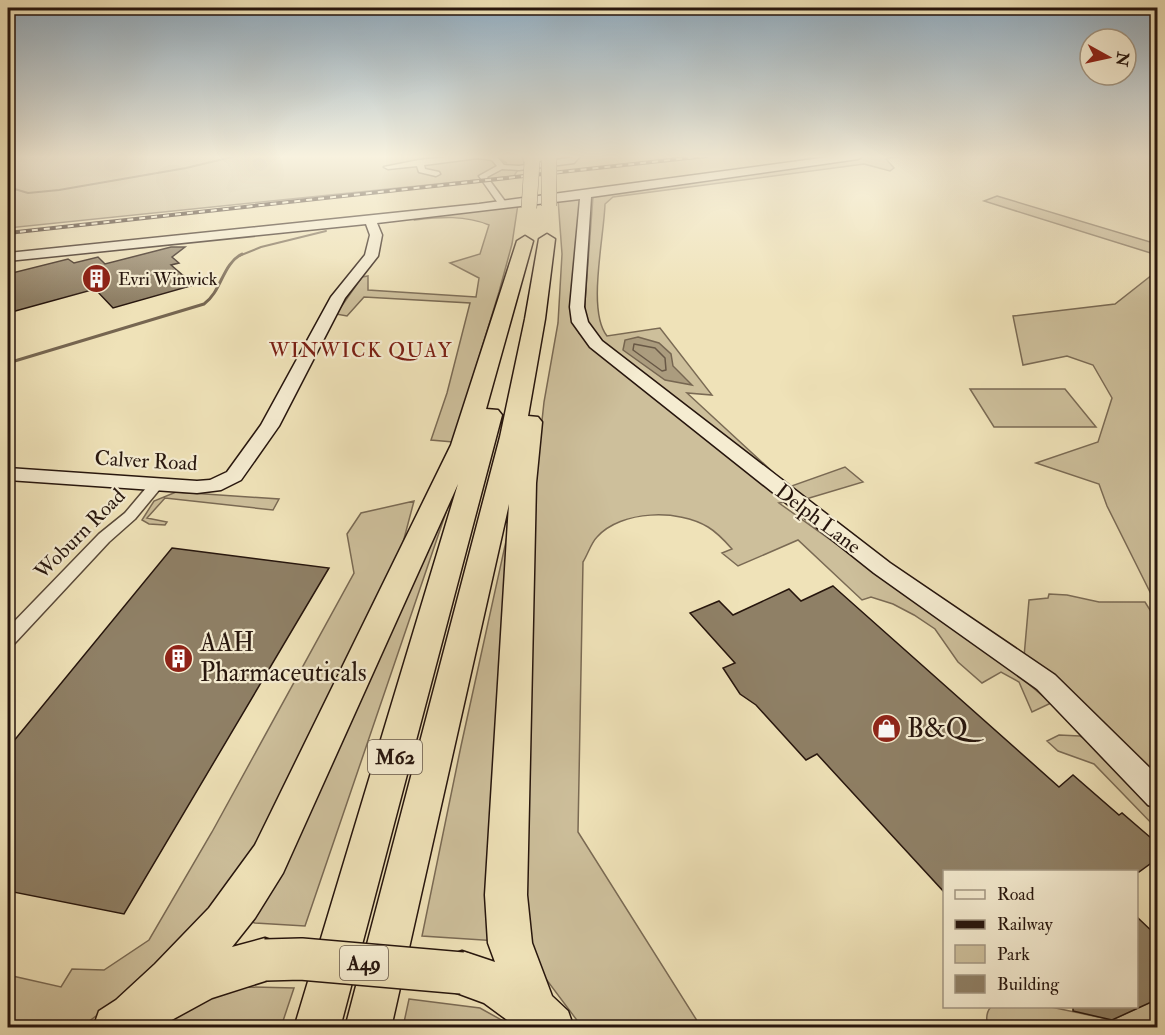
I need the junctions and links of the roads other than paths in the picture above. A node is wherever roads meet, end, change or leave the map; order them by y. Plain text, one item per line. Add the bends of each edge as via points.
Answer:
1 (501, 204) edge
2 (529, 204) edge
3 (545, 204) edge
4 (586, 204) edge
5 (370, 220) junction
6 (543, 226) junction
7 (8, 257) edge
8 (8, 474) edge
9 (157, 484) junction
10 (8, 639) edge
11 (1158, 796) edge
12 (542, 1017) edge
13 (124, 1022) edge
14 (317, 1028) edge
15 (368, 1028) edge

1 - 5 street
2 - 6 highway, M62, bridge
3 - 6 highway, M62, bridge
4 - 11 street, Delph Lane via 578,314 584,330 596,344 882,568 1046,682
5 - 7 street
5 - 9 street, Calver Road via 375,235 371,256 338,297 270,426 238,471 214,486
6 - 12 highway via 547,288 523,483 506,895 510,943
6 - 13 highway via 499,332 463,444 269,858 228,920
6 - 14 highway, M62 via 515,312 487,429
6 - 15 highway, M62 via 535,319 512,437
8 - 9 street, Calver Road
9 - 10 street, Woburn Road
12 - 13 highway, A49, bridge via 500,987 462,973 302,959 265,960 206,976

